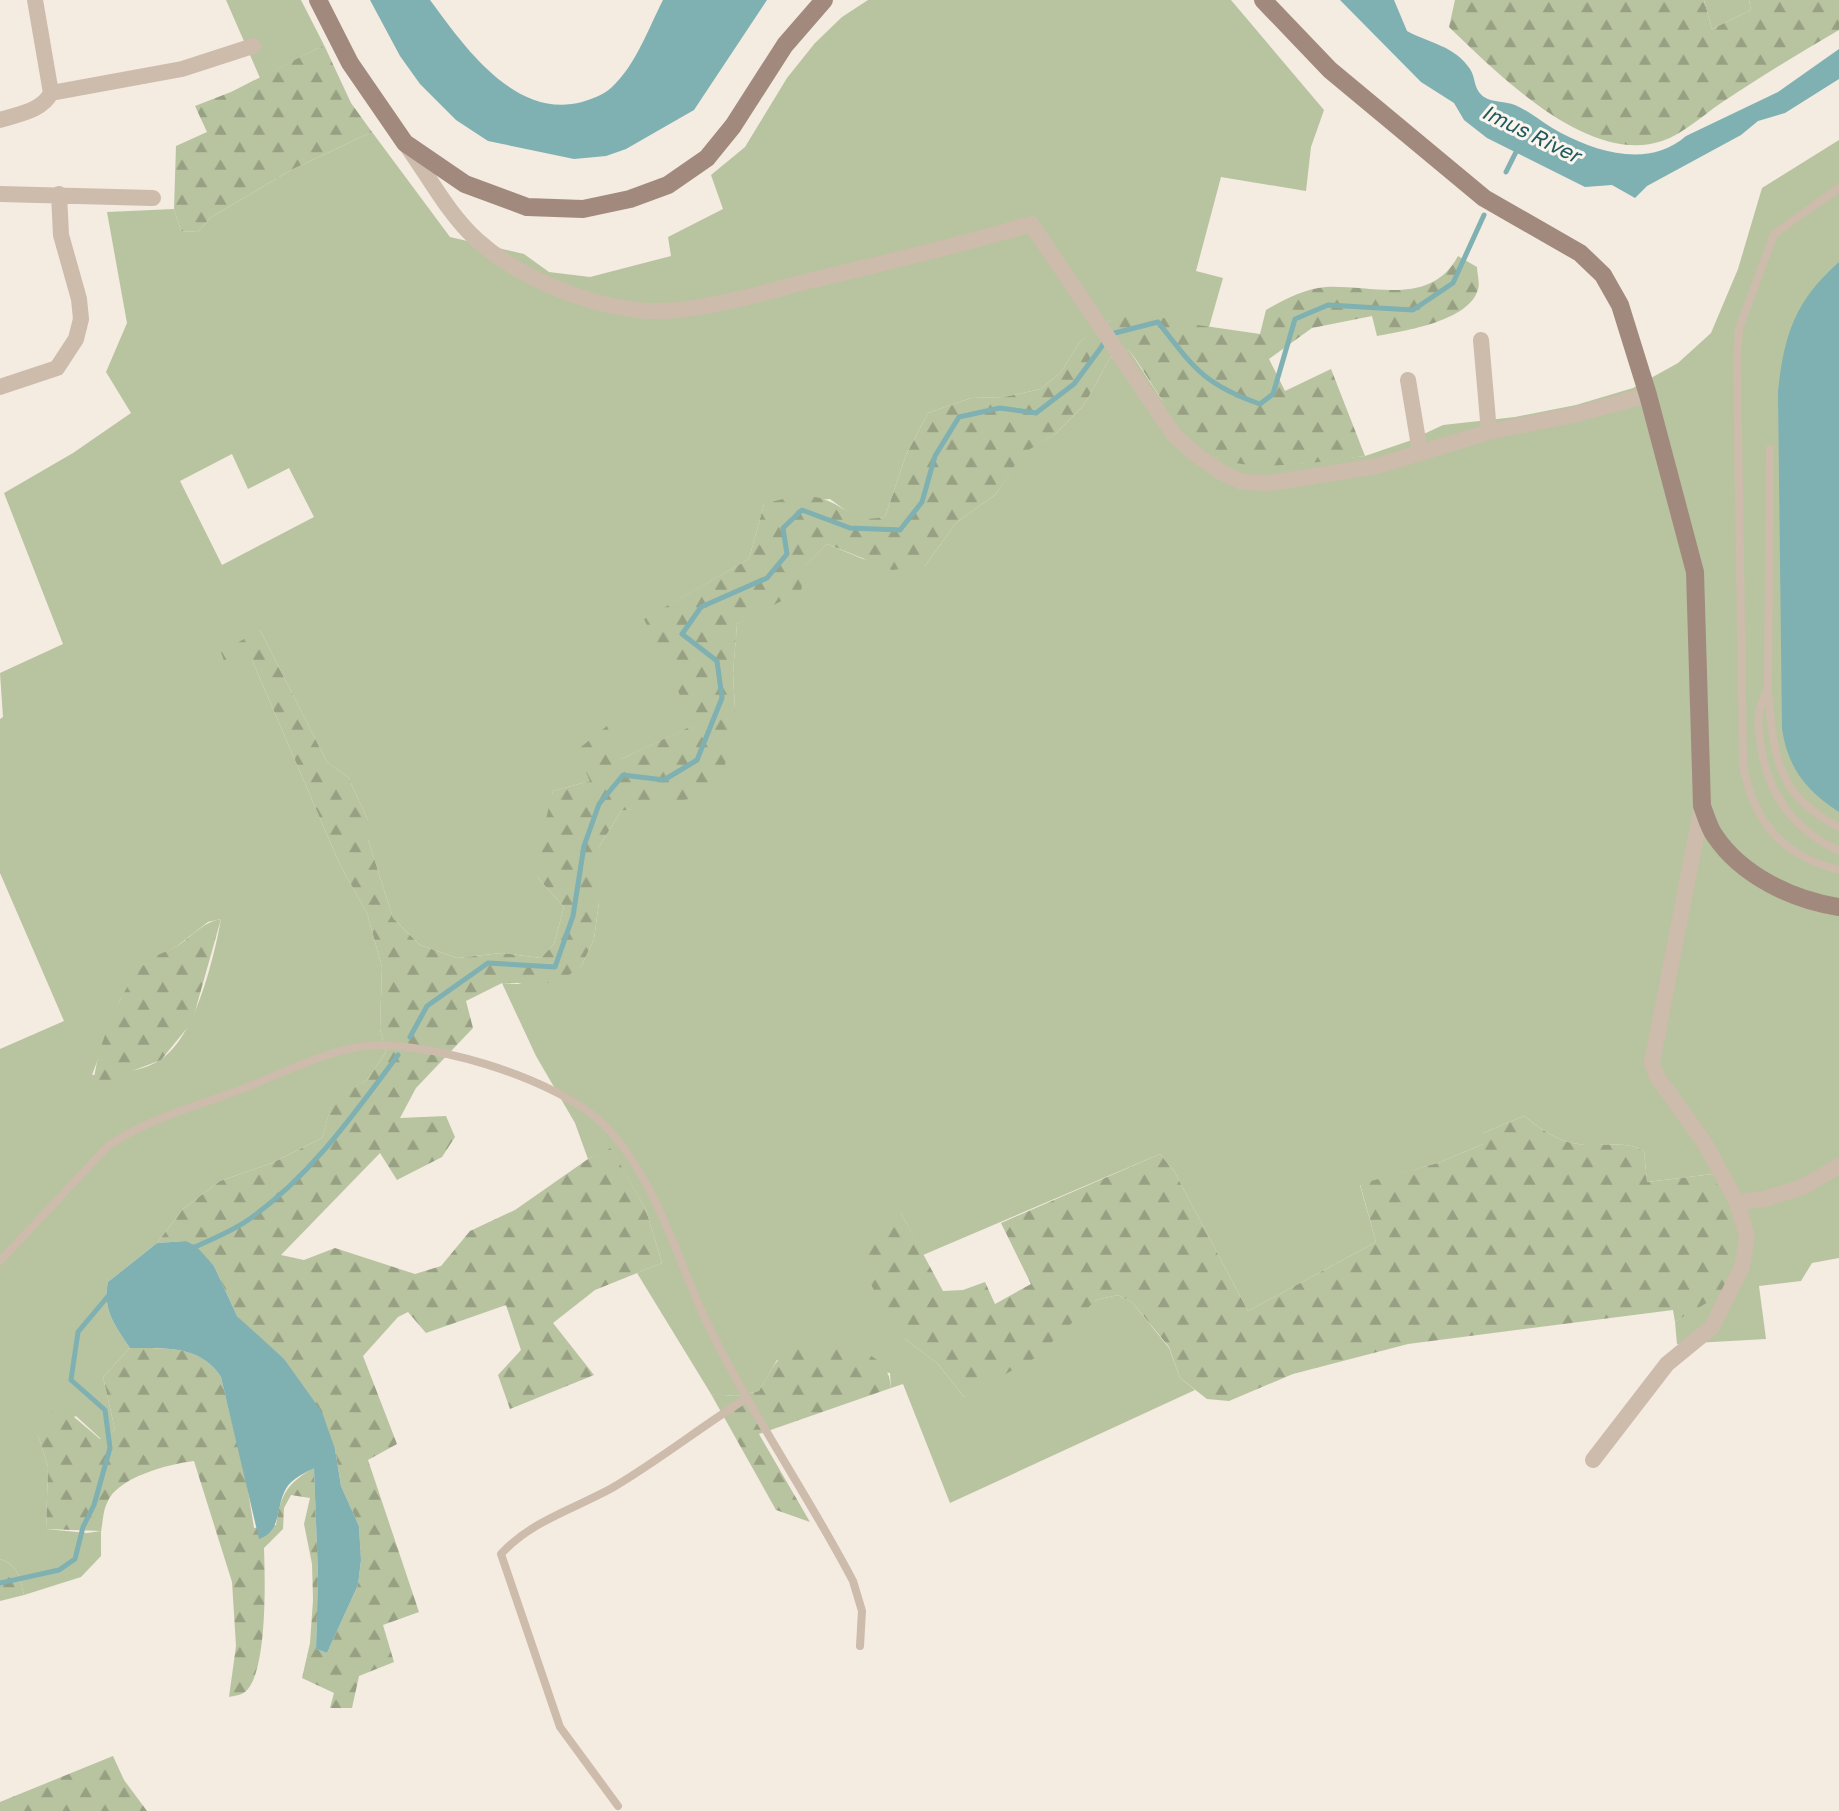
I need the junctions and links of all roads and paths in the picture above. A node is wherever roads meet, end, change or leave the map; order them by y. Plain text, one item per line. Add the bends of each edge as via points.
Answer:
1 (35, 0) edge
2 (318, 0) edge
3 (824, 0) edge
4 (1263, 0) edge
5 (253, 46) dead end
6 (51, 93) junction
7 (0, 120) edge
8 (405, 143) junction
9 (1839, 188) edge
10 (0, 194) edge
11 (59, 194) junction
12 (153, 198) dead end
13 (1480, 340) dead end
14 (1408, 380) dead end
15 (0, 387) edge
16 (1648, 395) junction
17 (1489, 432) junction
18 (1770, 449) dead end
19 (1420, 452) junction
20 (1768, 688) junction
21 (1702, 806) junction
22 (1839, 827) edge
23 (1839, 851) edge
24 (1839, 870) edge
25 (1839, 907) edge
26 (1839, 1166) edge
27 (1737, 1202) junction
28 (0, 1261) edge
29 (747, 1398) junction
30 (1593, 1460) dead end
31 (860, 1646) dead end
32 (618, 1806) dead end

1 - 6 street
2 - 8 main road via 350,63
3 - 8 main road via 785,46 733,126 706,158 668,185 630,199 583,209 527,207 465,184
4 - 16 main road via 1330,70 1484,198 1580,253 1603,275 1620,305
5 - 6 street via 182,69
6 - 7 street via 34,108
8 - 19 street via 476,240 508,263 576,296 638,310 688,307 751,295 1031,224 1174,435 1195,454 1242,482 1325,476
9 - 24 lane via 1774,234 1739,329 1737,358 1742,765 1755,809 1771,831 1794,852
10 - 11 street
11 - 12 street
11 - 15 street via 61,235 79,299 76,339 57,368
13 - 17 street
14 - 19 street
16 - 17 street
16 - 21 main road via 1697,587
17 - 19 street
18 - 20 lane
20 - 22 lane via 1774,752 1785,783 1818,817
20 - 23 lane via 1758,715 1759,737 1774,790 1787,814
21 - 25 main road via 1715,836 1760,879 1795,896
21 - 27 street via 1652,1062
26 - 27 street via 1802,1187
27 - 30 street via 1747,1237 1742,1267 1728,1300 1712,1327 1667,1364
28 - 29 lane via 107,1146 126,1133 351,1048 410,1045 547,1088 603,1123 652,1193 700,1308
29 - 31 lane via 853,1581 862,1611
29 - 32 lane via 612,1488 563,1510 513,1541 501,1554 560,1727

